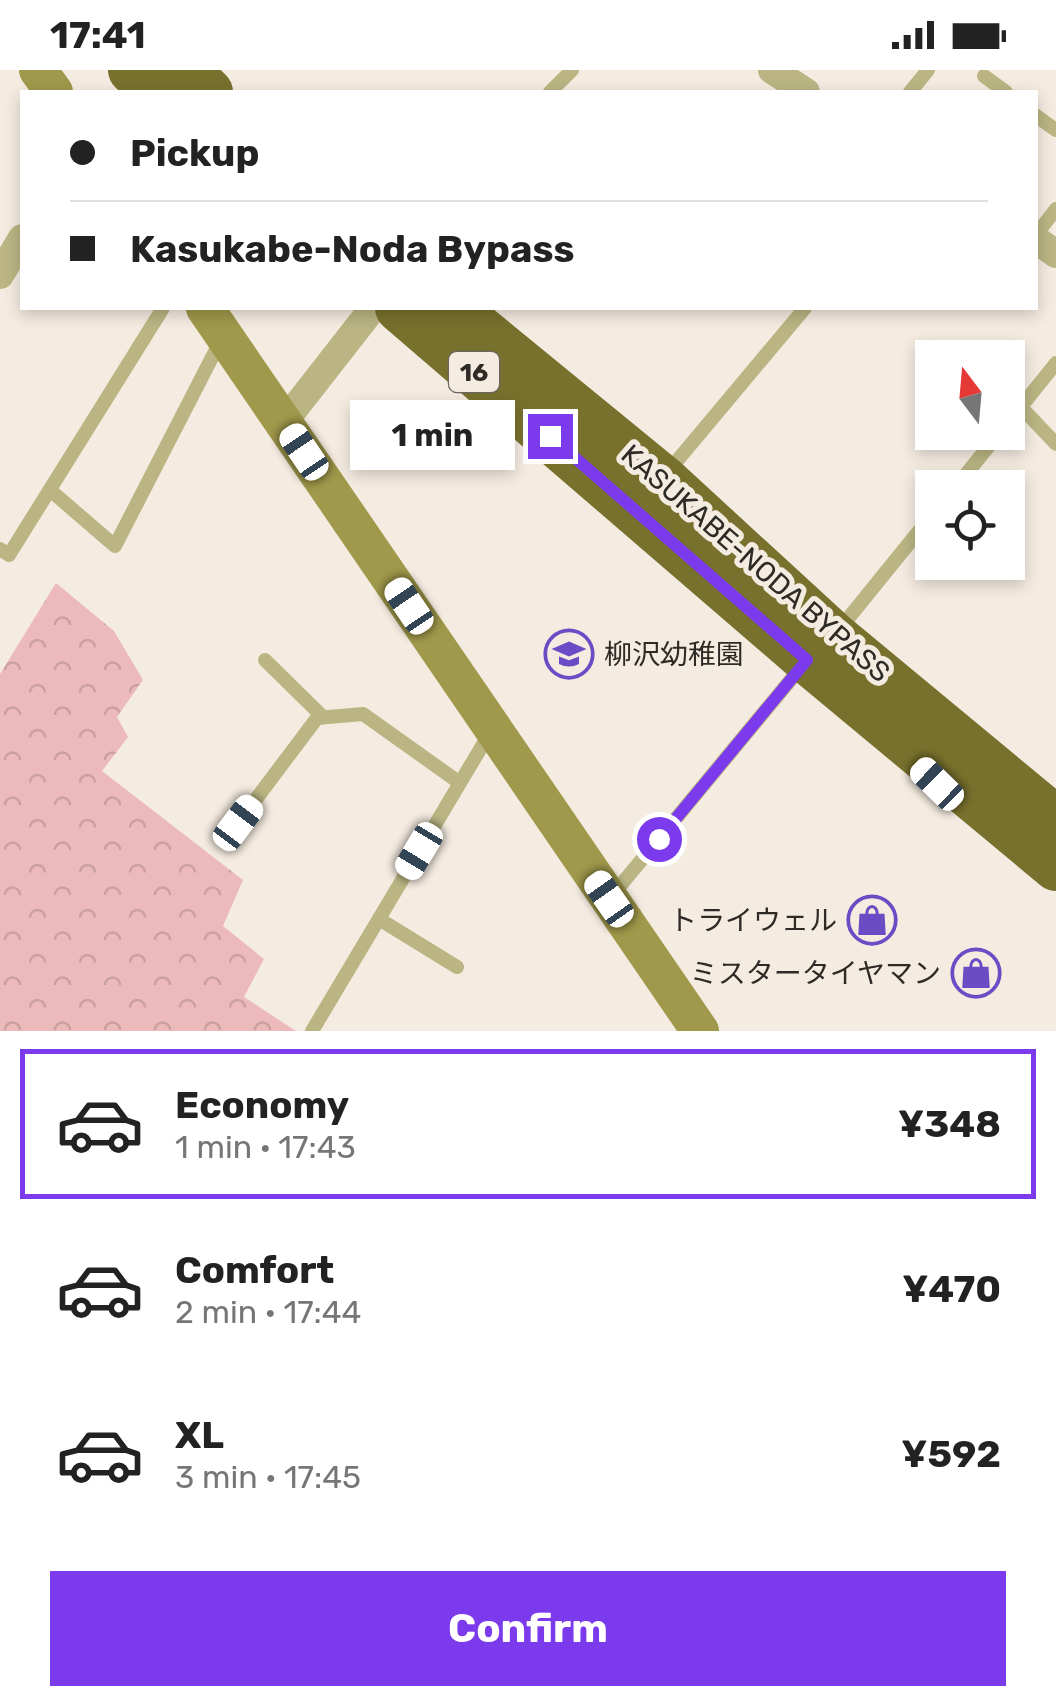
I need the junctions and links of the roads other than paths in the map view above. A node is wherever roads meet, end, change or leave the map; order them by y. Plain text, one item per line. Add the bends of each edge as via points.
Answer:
1 (132, 70) edge
2 (186, 70) edge
3 (572, 70) edge
4 (772, 70) edge
5 (928, 70) edge
6 (984, 76) dead end
7 (154, 90) edge
8 (208, 90) edge
9 (552, 90) edge
10 (803, 90) edge
11 (912, 90) edge
12 (1003, 90) edge
13 (1056, 209) edge
14 (1038, 234) edge
15 (20, 241) edge
16 (0, 276) edge
17 (162, 310) edge
18 (371, 310) edge
19 (401, 310) edge
20 (456, 310) edge
21 (804, 310) edge
22 (214, 322) edge
23 (1056, 363) edge
24 (1025, 402) edge
25 (1025, 411) edge
26 (284, 422) junction
27 (1056, 444) edge
28 (986, 450) edge
29 (969, 470) edge
30 (663, 479) junction
31 (50, 490) junction
32 (915, 536) edge
33 (0, 549) edge
34 (818, 653) junction
35 (265, 660) dead end
36 (323, 717) junction
37 (492, 729) junction
38 (460, 783) junction
39 (1034, 807) edge
40 (238, 823) dead end
41 (1056, 867) edge
42 (1056, 892) edge
43 (609, 899) junction
44 (378, 919) junction
45 (457, 967) dead end
46 (312, 1031) edge
47 (700, 1031) edge

1 - 7 highway
2 - 8 highway
3 - 9 lane
4 - 10 street
5 - 11 lane
6 - 12 lane
13 - 14 lane
15 - 16 street
17 - 31 lane
18 - 26 street
19 - 34 highway, KASUKABE-NODA BYPASS / 16
20 - 30 highway, KASUKABE-NODA BYPASS / 16
21 - 30 lane
22 - 26 street
22 - 31 lane via 115,546
23 - 24 lane
25 - 27 lane
26 - 37 street
28 - 29 lane
30 - 34 highway, KASUKABE-NODA BYPASS / 16
31 - 33 lane via 9,555
32 - 34 lane
34 - 39 highway, KASUKABE-NODA BYPASS / 16
34 - 39 highway, KASUKABE-NODA BYPASS / 16 via 902,690
34 - 42 highway, 16
34 - 43 lane
35 - 36 lane
36 - 38 lane via 363,714
36 - 40 lane
37 - 38 lane
37 - 43 street
38 - 44 lane
39 - 41 highway, KASUKABE-NODA BYPASS / 16
43 - 47 street
44 - 45 lane
44 - 46 lane

